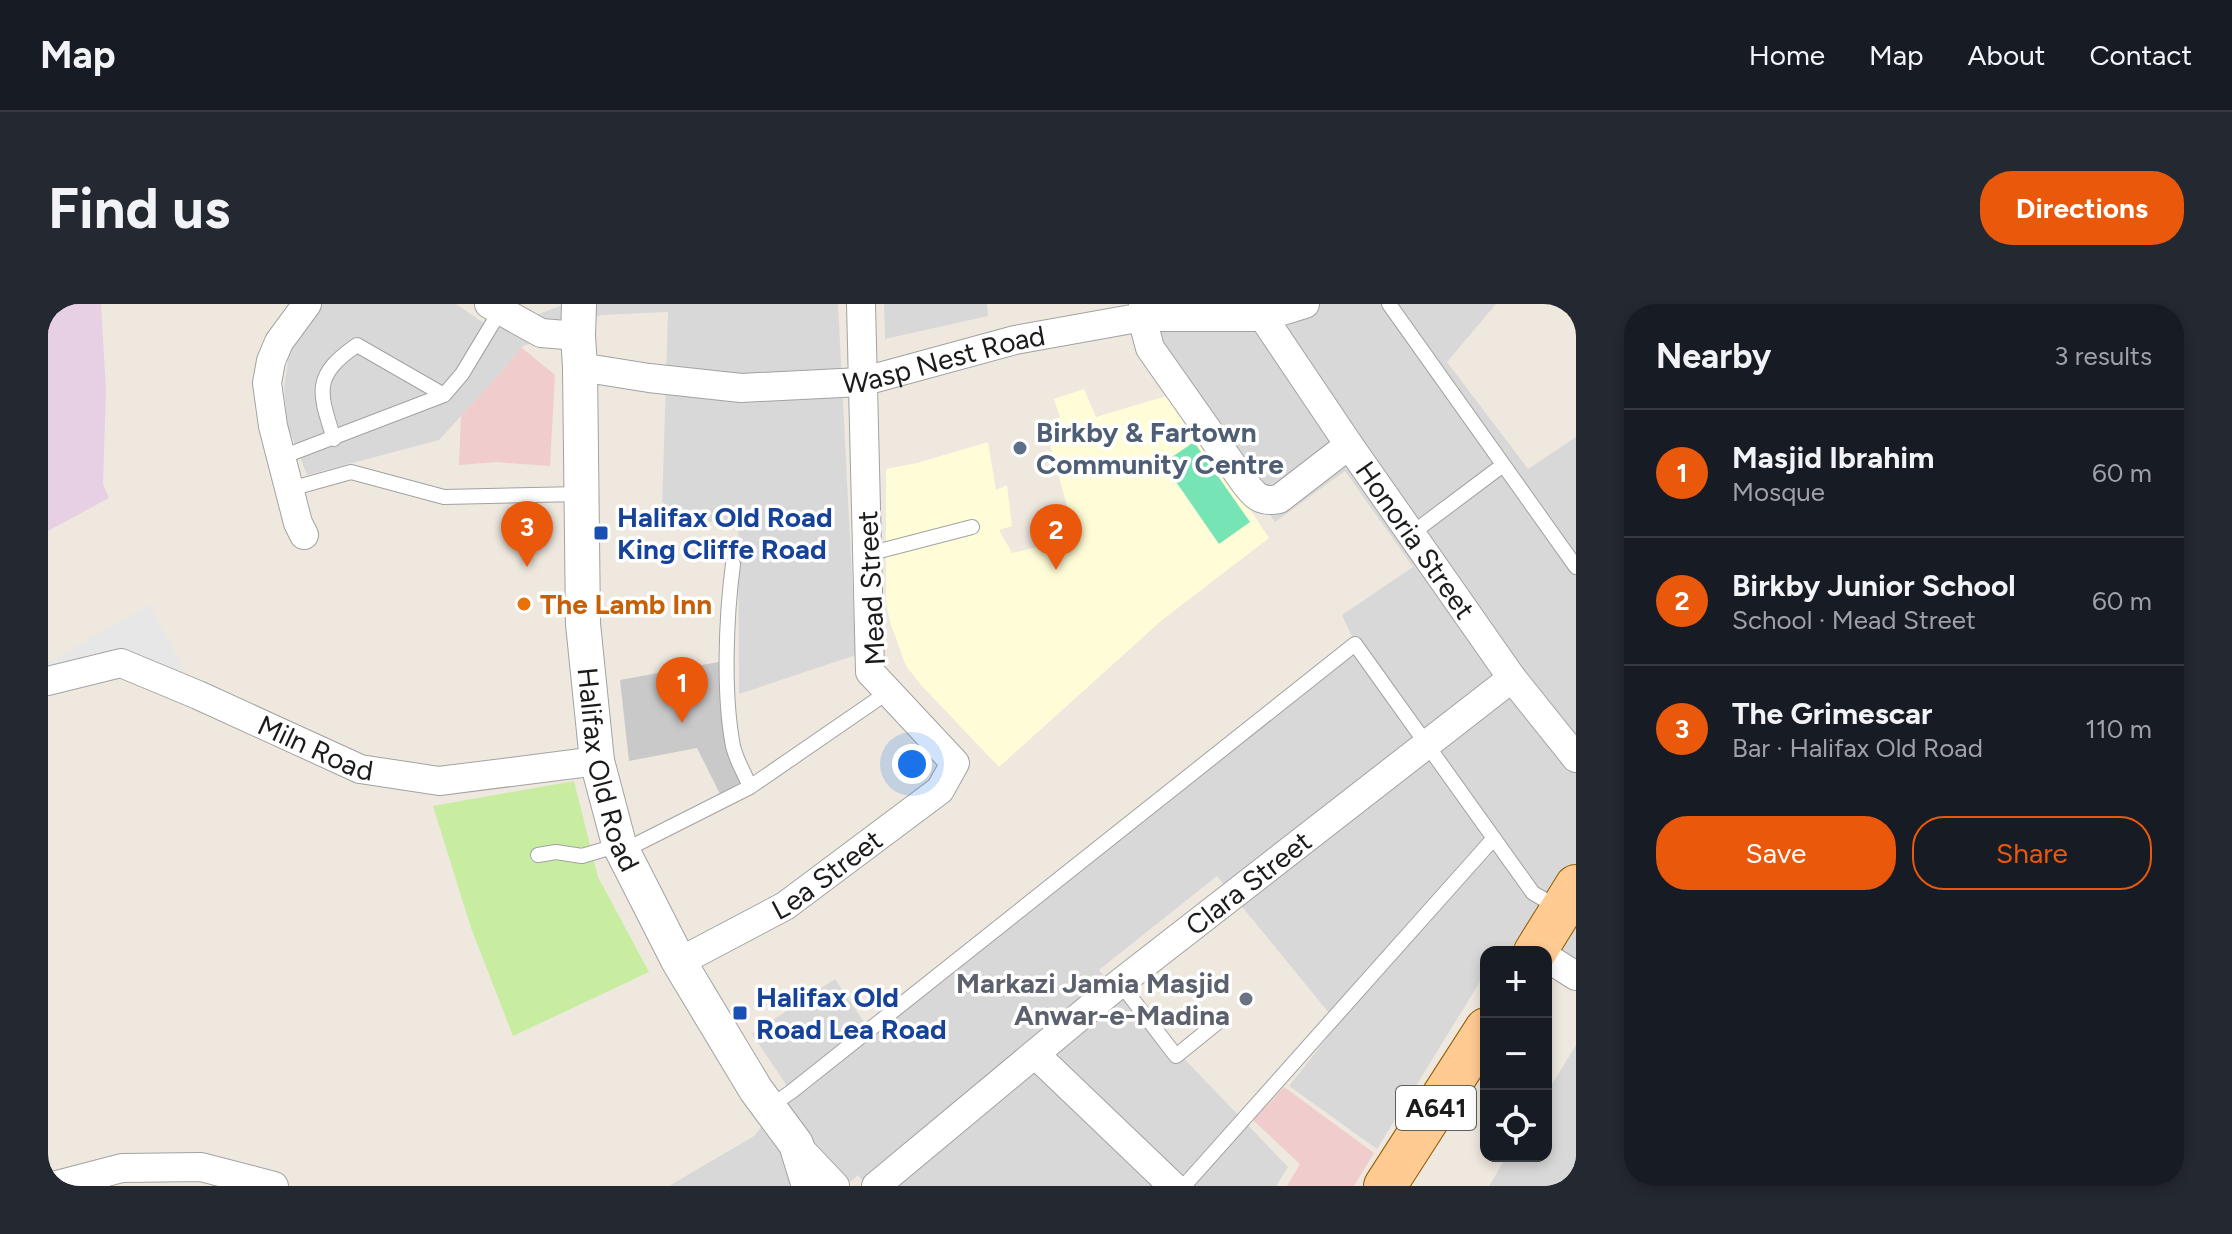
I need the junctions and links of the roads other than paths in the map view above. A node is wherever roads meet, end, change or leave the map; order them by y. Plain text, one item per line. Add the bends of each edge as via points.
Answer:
1 (307, 304) edge
2 (861, 304) edge
3 (1305, 304) edge
4 (1389, 304) edge
5 (494, 308) edge
6 (1143, 310) edge
7 (1263, 317) junction
8 (579, 336) edge
9 (861, 382) junction
10 (444, 395) junction
11 (334, 439) junction
12 (1349, 445) junction
13 (282, 457) junction
14 (1500, 461) junction
15 (290, 489) junction
16 (581, 494) junction
17 (972, 527) dead end
18 (1408, 530) junction
19 (304, 535) dead end
20 (868, 554) junction
21 (733, 564) dead end
22 (1576, 567) edge
23 (1512, 678) junction
24 (48, 681) edge
25 (888, 692) junction
26 (1427, 744) junction
27 (1576, 758) edge
28 (597, 761) junction
29 (955, 763) joint
30 (750, 787) junction
31 (1494, 838) junction
32 (621, 848) junction
33 (538, 855) dead end
34 (1569, 898) edge
35 (1543, 946) edge
36 (1552, 961) edge
37 (684, 971) junction
38 (1576, 976) edge
39 (1120, 983) junction
40 (1218, 1022) dead end
41 (1480, 1038) edge
42 (1035, 1054) junction
43 (769, 1107) junction
44 (796, 1144) junction
45 (53, 1186) edge
46 (274, 1186) edge
47 (809, 1186) edge
48 (835, 1186) edge
49 (876, 1186) edge
50 (1173, 1186) edge
51 (1184, 1186) edge
52 (1385, 1186) edge

1 - 13 street via 279,342 267,383
2 - 9 street, Mead Street
3 - 7 street, Wasp Nest Road
4 - 14 lane
5 - 8 street, Wasp Nest Road via 541,333
5 - 10 lane via 462,374
6 - 7 street, Wasp Nest Road
6 - 9 street, Wasp Nest Road
6 - 12 street via 1150,348 1257,496 1279,499
7 - 12 street, Honoria Street
8 - 9 street, Wasp Nest Road via 649,378 741,388
8 - 16 street, Halifax Old Road
9 - 20 street, Mead Street
10 - 11 lane
10 - 11 lane via 357,345 334,363 323,384 321,398
11 - 13 lane
12 - 18 street, Honoria Street
13 - 15 street
14 - 18 lane
14 - 22 lane
15 - 16 lane via 351,472 444,497
15 - 19 street
16 - 28 street, Halifax Old Road via 583,624
17 - 20 lane
18 - 23 street, Honoria Street
20 - 25 street, Mead Street via 870,672
21 - 30 lane via 727,689 734,749
23 - 26 street, Clara Street
23 - 27 street, Honoria Street
24 - 28 street, Miln Road via 121,663 360,769 439,781
25 - 29 street, Mead Street
25 - 30 lane
26 - 31 lane
26 - 39 street, Clara Street
26 - 43 lane via 1355,644
28 - 32 street, Halifax Old Road
29 - 37 street, Lea Street via 940,790 785,906
30 - 32 lane
31 - 34 lane via 1533,893
31 - 51 lane
32 - 33 lane via 582,856
32 - 37 street, Halifax Old Road
34 - 35 main road
36 - 38 street
37 - 43 street, Halifax Old Road
39 - 40 lane via 1176,1056
39 - 42 street, Clara Street
41 - 52 main road, A641
42 - 49 street, Clara Street
42 - 50 street
43 - 44 street, Halifax Old Road
44 - 47 street, Halifax Old Road
44 - 48 street
45 - 46 street via 122,1168 201,1167

